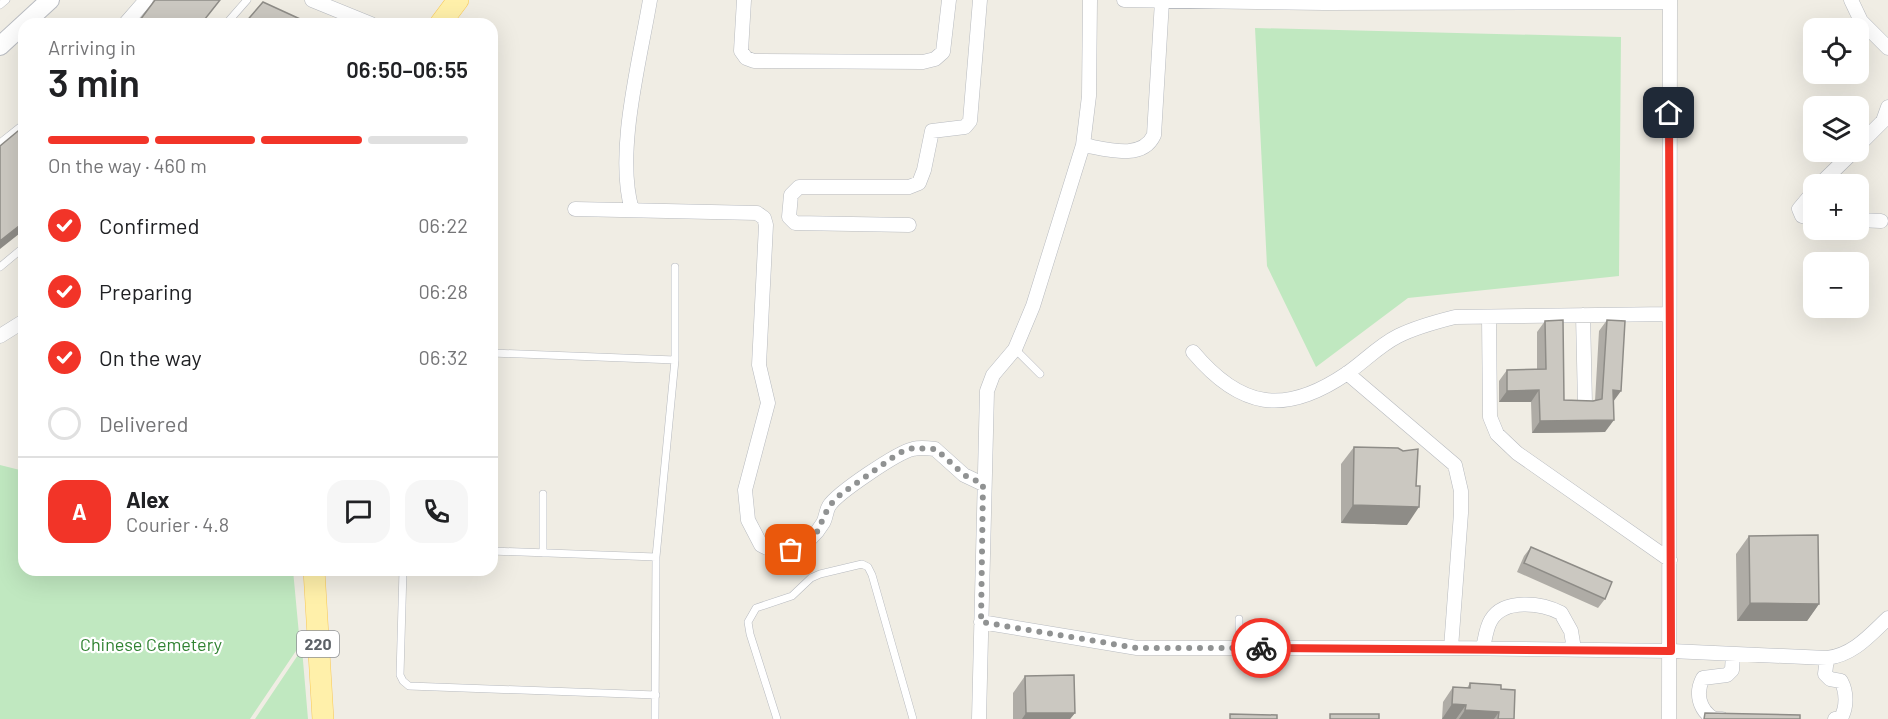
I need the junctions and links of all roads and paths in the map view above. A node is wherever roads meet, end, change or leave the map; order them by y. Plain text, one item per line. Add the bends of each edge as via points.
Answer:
1 (6, 0) edge
2 (50, 0) edge
3 (146, 0) edge
4 (247, 0) edge
5 (312, 0) edge
6 (650, 0) edge
7 (744, 0) edge
8 (949, 0) edge
9 (980, 0) edge
10 (1090, 0) edge
11 (1124, 0) edge
12 (1851, 0) edge
13 (1162, 1) edge
14 (1670, 1) edge
15 (1324, 2) edge
16 (0, 5) edge
17 (30, 18) edge
18 (130, 18) edge
19 (231, 18) edge
20 (340, 18) edge
21 (18, 29) edge
22 (0, 46) edge
23 (1888, 48) edge
24 (1888, 107) edge
25 (18, 129) edge
26 (1869, 135) edge
27 (0, 143) edge
28 (1083, 145) junction
29 (1843, 162) edge
30 (1830, 174) edge
31 (575, 209) dead end
32 (632, 210) junction
33 (1869, 220) edge
34 (1881, 221) dead end
35 (909, 225) dead end
36 (18, 252) edge
37 (0, 267) edge
38 (675, 267) dead end
39 (1669, 314) junction
40 (1582, 315) junction
41 (1489, 317) junction
42 (18, 325) edge
43 (0, 336) edge
44 (1015, 349) junction
45 (1193, 352) dead end
46 (498, 353) edge
47 (675, 360) junction
48 (1347, 373) junction
49 (1040, 374) dead end
50 (1585, 404) edge
51 (983, 484) junction
52 (543, 494) dead end
53 (498, 551) edge
54 (543, 553) junction
55 (656, 557) junction
56 (1670, 560) junction
57 (314, 576) edge
58 (403, 576) edge
59 (1888, 618) edge
60 (1239, 619) dead end
61 (981, 622) junction
62 (1239, 648) junction
63 (1451, 648) junction
64 (1483, 648) junction
65 (1574, 650) junction
66 (1671, 651) junction
67 (1733, 654) junction
68 (1827, 658) junction
69 (656, 695) junction
70 (323, 719) edge
71 (655, 719) edge
72 (777, 719) edge
73 (914, 719) edge
74 (979, 719) edge
75 (1669, 719) edge
76 (1735, 719) edge
77 (1835, 719) edge

1 - 16 lane
2 - 17 street
3 - 18 street
4 - 19 lane
5 - 20 street
6 - 32 street via 624,160
7 - 8 street via 741,51 754,61 912,62 935,59 943,52
9 - 35 street via 970,121 965,127 932,130 919,183 909,187 799,187 791,195 789,217 795,223
10 - 28 street via 1089,96
11 - 13 street
12 - 23 street via 1861,21
13 - 15 street
13 - 28 street via 1151,143 1143,149 1123,151
14 - 15 street
14 - 39 street
21 - 22 street
24 - 26 street via 1883,121
25 - 27 lane
28 - 44 street via 1033,306
29 - 30 street
31 - 32 street
32 - 51 street via 757,213 764,218 759,365 768,403 745,490 748,520 761,545 779,552 805,543 816,534 829,506 841,494 899,453 913,448 936,449 964,475
33 - 34 street
36 - 37 lane
38 - 47 lane
39 - 40 street
39 - 56 street
40 - 41 street
40 - 50 street
41 - 48 street via 1455,317 1422,325 1376,350
41 - 56 street via 1490,417 1497,434 1517,453
42 - 43 street
44 - 49 lane
44 - 51 street via 993,375 987,391
45 - 48 street via 1222,383 1247,397 1279,401 1308,396
46 - 47 lane
47 - 55 lane
48 - 63 street via 1455,465 1461,491
51 - 61 street
52 - 54 lane
53 - 54 lane
54 - 55 lane
55 - 69 lane
56 - 66 street
57 - 70 main road, 220
58 - 69 lane via 400,675 409,686
59 - 68 street via 1851,652
60 - 62 lane
61 - 62 street via 1137,648
61 - 74 street
62 - 63 street
63 - 64 street
64 - 65 street
64 - 65 street via 1491,621 1499,611 1538,605 1561,613 1571,631
65 - 66 street
66 - 67 street
66 - 75 street
67 - 68 street
67 - 76 street via 1732,670 1727,675 1703,678 1699,686 1707,714
68 - 77 street via 1825,674 1841,681 1846,690 1844,712
69 - 71 lane
72 - 73 lane via 750,634 750,615 761,605 792,596 811,578 862,564 872,574

